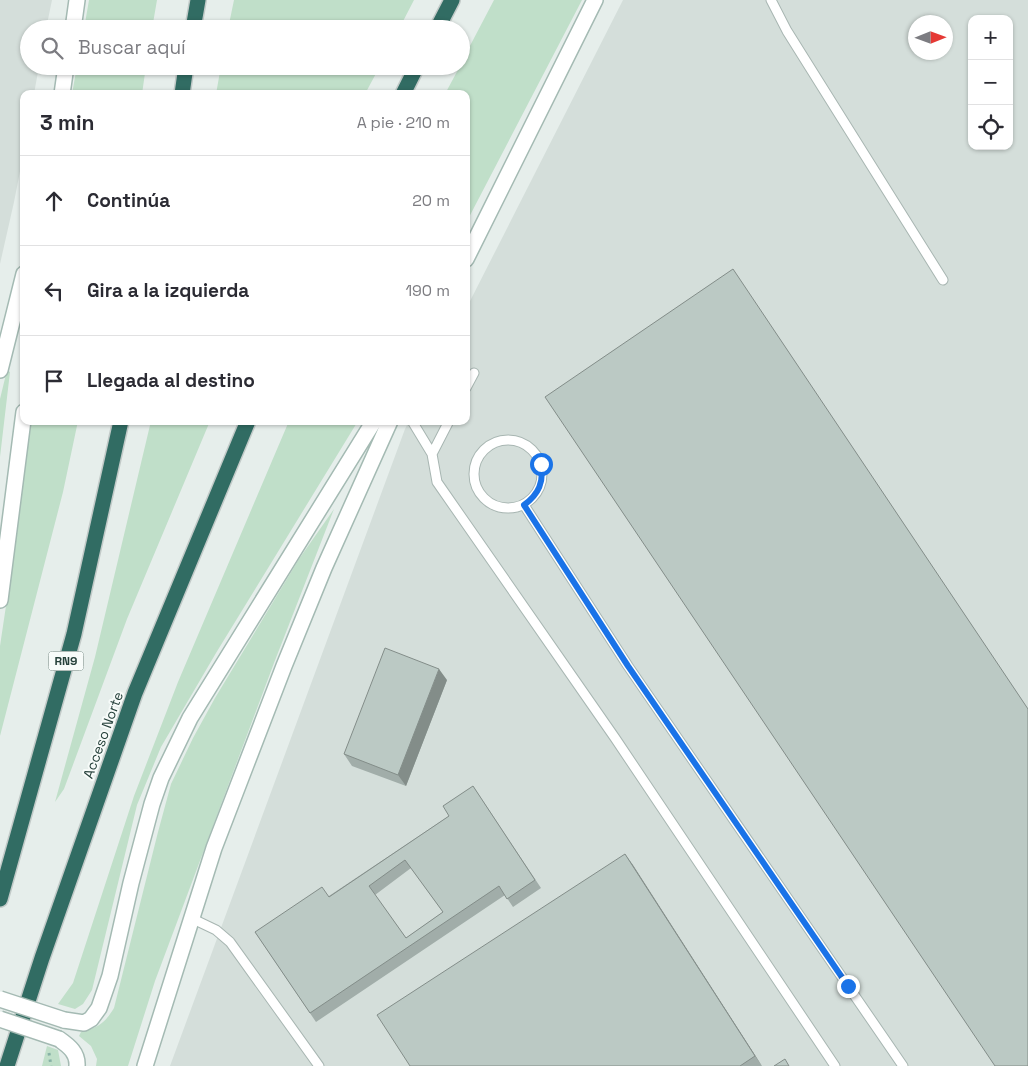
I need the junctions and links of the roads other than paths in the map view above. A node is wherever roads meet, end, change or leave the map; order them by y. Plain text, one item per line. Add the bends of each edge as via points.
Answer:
1 (77, 0) edge
2 (198, 0) edge
3 (452, 0) edge
4 (595, 0) edge
5 (771, 0) edge
6 (74, 20) edge
7 (195, 20) edge
8 (441, 20) edge
9 (65, 75) edge
10 (185, 75) edge
11 (413, 75) edge
12 (63, 90) edge
13 (183, 90) edge
14 (406, 90) edge
15 (470, 251) edge
16 (943, 280) dead end
17 (20, 290) edge
18 (0, 370) edge
19 (474, 373) dead end
20 (470, 380) edge
21 (22, 425) edge
22 (120, 425) edge
23 (246, 425) edge
24 (372, 425) edge
25 (388, 425) edge
26 (414, 425) edge
27 (447, 425) edge
28 (432, 454) junction
29 (524, 505) junction
30 (0, 600) edge
31 (0, 899) edge
32 (192, 918) junction
33 (0, 999) edge
34 (0, 1019) edge
35 (7, 1066) edge
36 (77, 1066) edge
37 (145, 1066) edge
38 (319, 1066) edge
39 (834, 1066) edge
40 (904, 1066) edge

1 - 6 street
2 - 7 highway
3 - 8 highway
4 - 15 street
5 - 16 lane via 787,31
9 - 12 street
10 - 13 highway
11 - 14 highway
17 - 18 street
19 - 20 lane
21 - 30 street
22 - 31 highway, RN9 via 74,634
23 - 35 highway, Acceso Norte via 135,693
24 - 33 street, bridge via 190,718 161,778 99,1008 84,1023 64,1020
25 - 32 street via 284,666 214,848
26 - 28 lane
27 - 28 lane
28 - 39 lane via 437,482 615,738
29 - 29 lane via 534,498 543,476 536,454 527,445 516,441 504,440 493,444 481,454 474,469 478,490 493,505 503,508
29 - 40 lane via 628,666
32 - 37 street
32 - 38 lane via 216,930 230,942
34 - 36 street, bridge via 59,1039 74,1052

